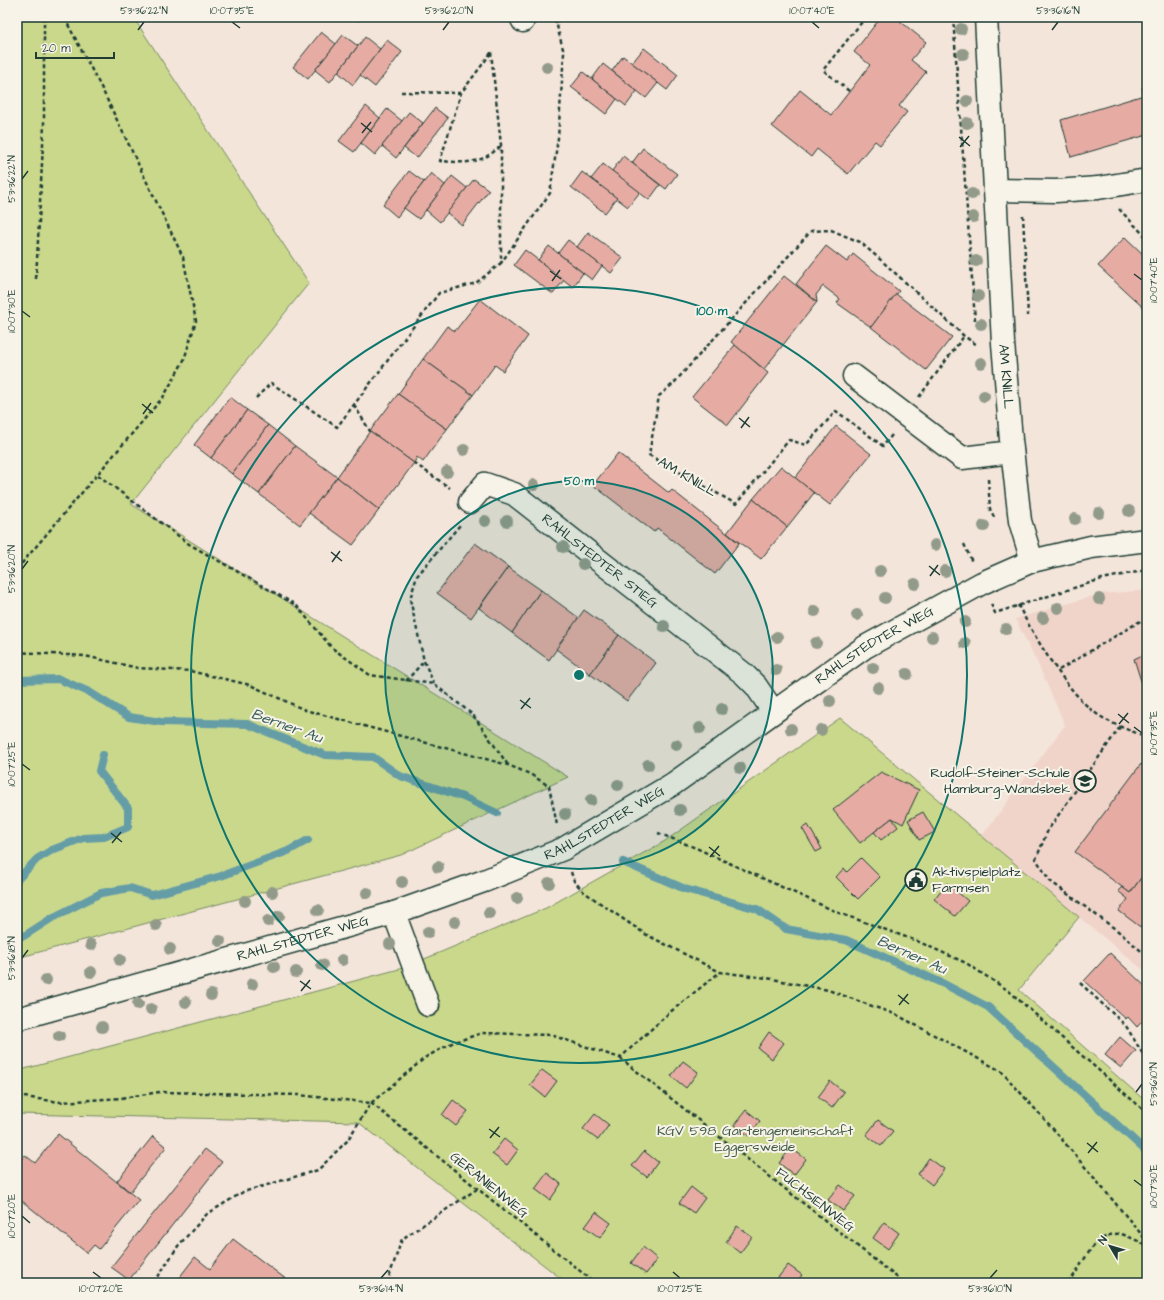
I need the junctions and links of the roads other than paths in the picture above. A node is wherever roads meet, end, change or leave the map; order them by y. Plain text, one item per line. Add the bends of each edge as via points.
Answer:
1 (986, 17) edge
2 (1147, 180) edge
3 (996, 190) junction
4 (854, 376) dead end
5 (1012, 452) junction
6 (470, 502) road end
7 (1147, 540) edge
8 (1032, 561) junction
9 (772, 711) junction
10 (394, 913) junction
11 (428, 1005) dead end
12 (17, 1019) edge

1 - 3 main road, AM KNILL
2 - 3 main road via 1098,188 1056,191
3 - 5 main road, AM KNILL via 1003,343
4 - 5 main road via 962,458
5 - 8 main road, AM KNILL via 1020,521
6 - 9 main road, RAHLSTEDTER STIEG via 485,484 514,494 744,674
7 - 8 main road, RAHLSTEDTER WEG via 1091,547
8 - 9 main road, RAHLSTEDTER WEG via 982,583 865,646
9 - 10 main road, RAHLSTEDTER WEG via 673,784 563,849
10 - 11 main road
10 - 12 main road, RAHLSTEDTER WEG

